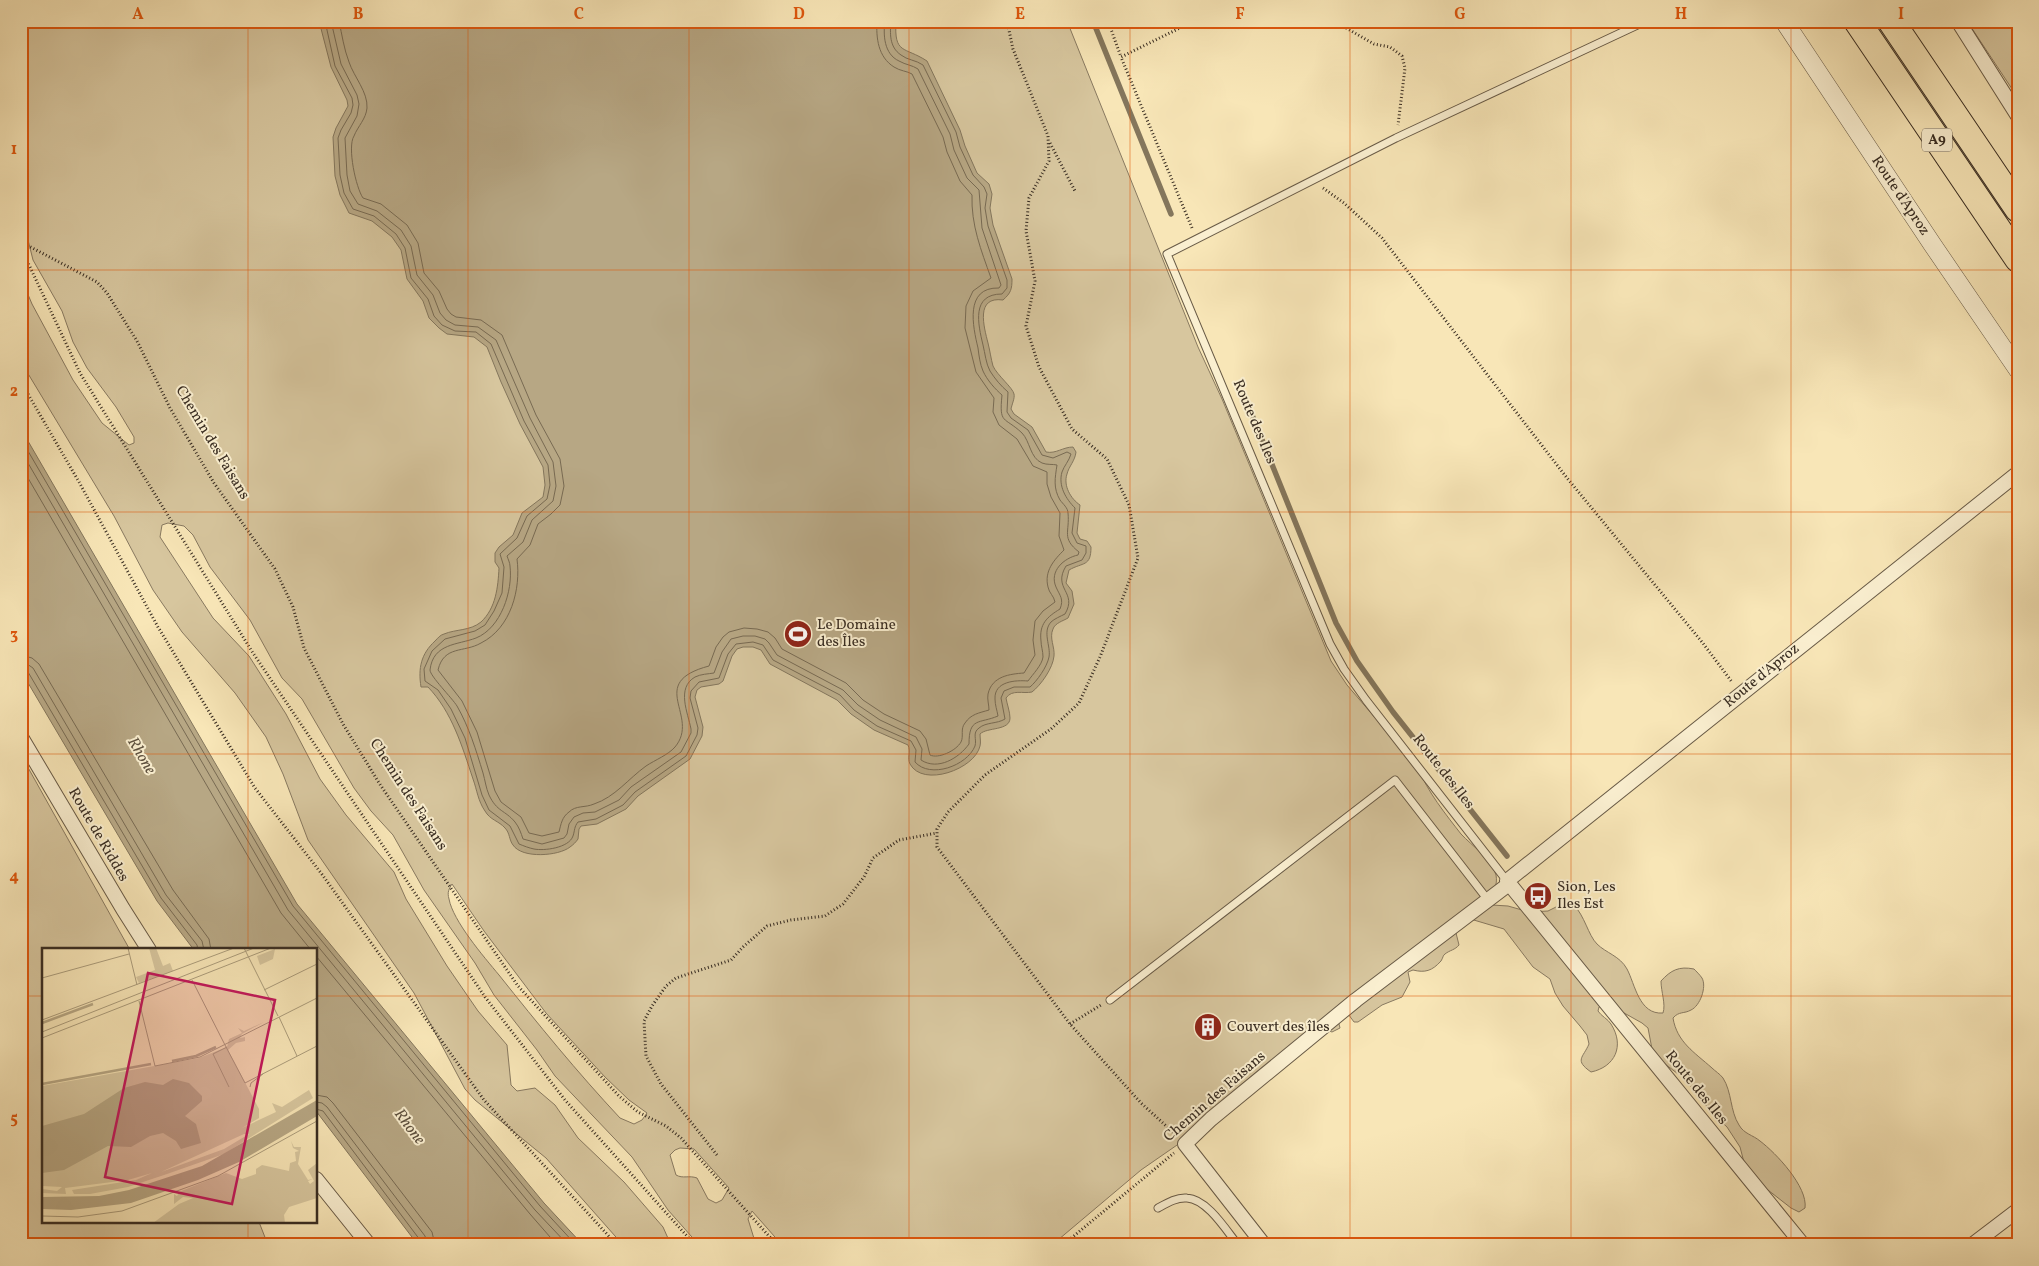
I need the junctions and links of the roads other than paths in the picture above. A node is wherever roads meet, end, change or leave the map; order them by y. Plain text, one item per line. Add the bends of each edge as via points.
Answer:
1 (1646, 21) edge
2 (1784, 21) edge
3 (1857, 21) edge
4 (1891, 21) edge
5 (1958, 21) edge
6 (2018, 116) edge
7 (2018, 209) edge
8 (2018, 259) edge
9 (2018, 370) edge
10 (2018, 473) edge
11 (21, 737) edge
12 (1508, 883) junction
13 (1488, 900) junction
14 (148, 948) edge
15 (1110, 1000) road end
16 (318, 1181) edge
17 (1158, 1208) dead end
18 (2018, 1210) edge
19 (369, 1245) edge
20 (1238, 1245) edge
21 (1264, 1245) edge
22 (1803, 1245) edge
23 (1972, 1245) edge

1 - 12 lane, Route des Iles via 1396,138 1167,254 1330,644 1366,700
2 - 9 street, Route d'Aproz
3 - 8 highway, A9
4 - 7 highway, A9
5 - 6 street
10 - 12 street, Route d'Aproz via 1740,693
11 - 14 street, Route de Riddes
12 - 13 street, Chemin des Faisans
12 - 22 street, Route des Iles
13 - 15 lane via 1395,780
13 - 21 street, Chemin des Faisans via 1356,1000 1185,1144
16 - 19 street
17 - 20 lane via 1172,1200 1187,1198 1198,1201
18 - 23 street

